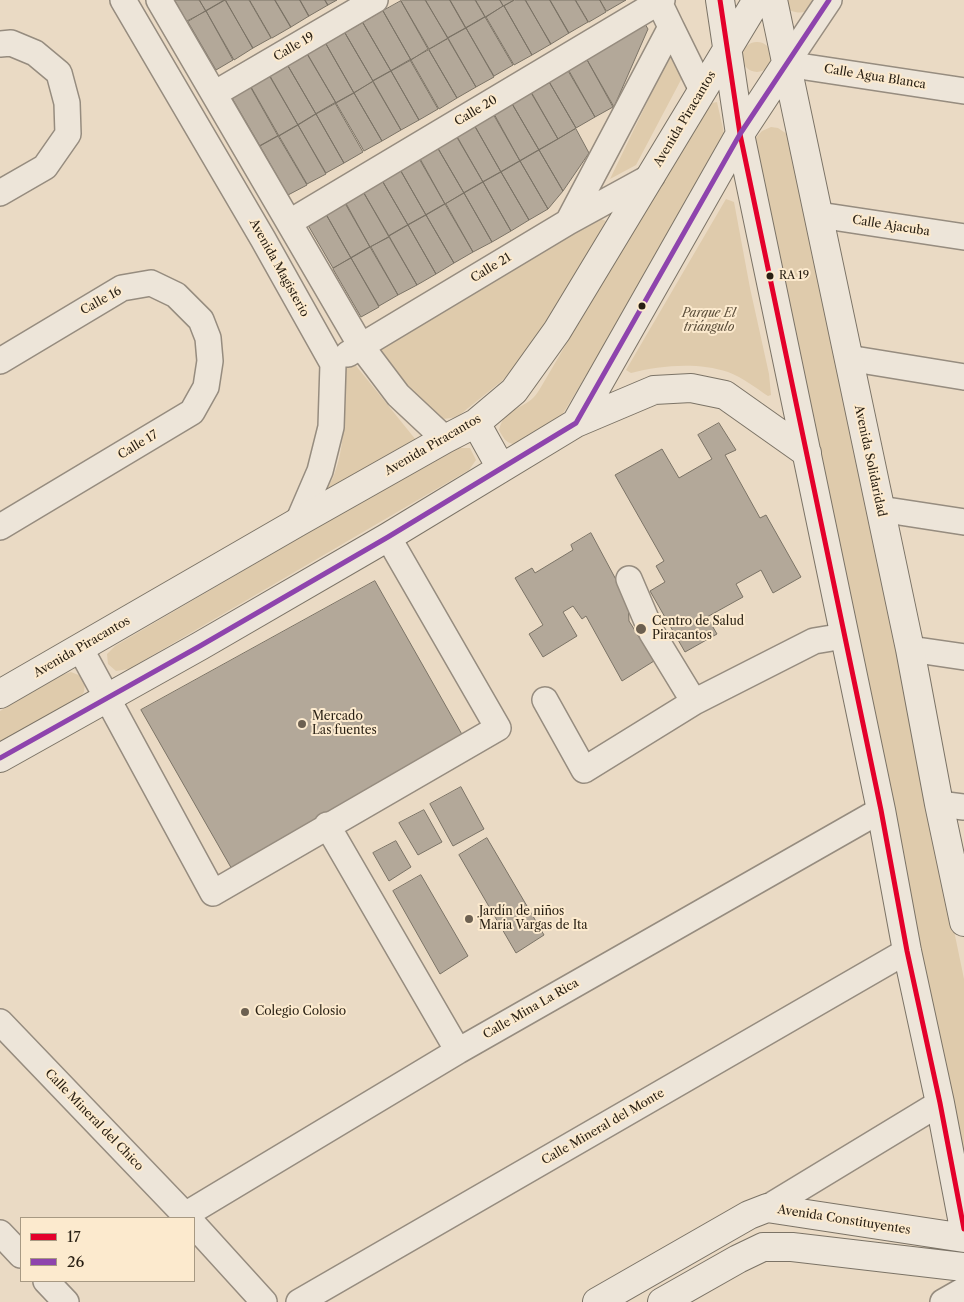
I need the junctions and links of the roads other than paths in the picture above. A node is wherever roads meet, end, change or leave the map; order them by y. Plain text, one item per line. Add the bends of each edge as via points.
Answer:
1 (123, 0) edge
2 (375, 0) edge
3 (720, 0) edge
4 (757, 0) edge
5 (773, 0) edge
6 (829, 0) edge
7 (660, 1) edge
8 (163, 8) edge
9 (671, 27) junction
10 (142, 32) junction
11 (0, 44) edge
12 (728, 50) junction
13 (786, 64) junction
14 (702, 90) junction
15 (964, 91) edge
16 (214, 94) junction
17 (740, 134) junction
18 (652, 176) junction
19 (0, 193) edge
20 (819, 215) junction
21 (290, 222) junction
22 (568, 222) junction
23 (964, 237) edge
24 (201, 320) joint
25 (362, 346) junction
26 (848, 358) junction
27 (0, 361) edge
28 (333, 364) junction
29 (964, 377) edge
30 (476, 423) junction
31 (576, 423) junction
32 (445, 439) junction
33 (807, 453) junction
34 (501, 468) junction
35 (880, 509) junction
36 (298, 522) junction
37 (964, 522) edge
38 (0, 527) edge
39 (388, 537) junction
40 (629, 580) dead end
41 (844, 636) junction
42 (80, 648) junction
43 (910, 649) junction
44 (964, 657) edge
45 (0, 694) edge
46 (107, 699) junction
47 (545, 700) dead end
48 (694, 702) junction
49 (0, 758) edge
50 (952, 806) edge
51 (881, 810) junction
52 (328, 826) junction
53 (964, 922) edge
54 (907, 952) junction
55 (0, 1022) edge
56 (458, 1051) junction
57 (940, 1103) junction
58 (767, 1208) junction
59 (187, 1217) edge
60 (192, 1217) edge
61 (195, 1226) edge
62 (964, 1229) edge
63 (0, 1233) edge
64 (964, 1238) edge
65 (20, 1254) edge
66 (964, 1267) edge
67 (47, 1282) edge
68 (964, 1290) edge
69 (66, 1302) edge
70 (264, 1302) edge
71 (299, 1302) edge
72 (597, 1302) edge
73 (662, 1302) edge
74 (943, 1302) edge

1 - 10 street, Avenida Magisterio
2 - 16 street, Calle 19
3 - 12 street
4 - 12 street, Avenida Piracantos
5 - 13 street, Avenida Solidaridad
6 - 13 street
7 - 9 street
7 - 21 street, Calle 20
8 - 10 street
8 - 16 street
9 - 14 street
9 - 22 street
10 - 28 street, Avenida Magisterio
11 - 19 street via 11,43 35,53 59,73 67,104 68,134 45,166
12 - 14 street, Avenida Piracantos
12 - 17 street
13 - 15 street, Calle Agua Blanca
13 - 17 street
13 - 20 street, Avenida Solidaridad
14 - 18 street, Avenida Piracantos
16 - 21 street
17 - 31 street
17 - 33 street
18 - 22 street, Calle 21
18 - 30 street, Avenida Piracantos via 546,348 514,391
20 - 23 street, Calle Ajacuba
20 - 26 street, Avenida Solidaridad
21 - 25 street
22 - 25 street, Calle 21
24 - 27 street, Calle 16 via 176,295 151,283 122,288
24 - 38 street, Calle 17 via 208,338 210,361 206,387 192,412
25 - 28 street, Calle 21
25 - 32 street via 398,394
26 - 29 street
26 - 35 street, Avenida Solidaridad
28 - 36 street via 331,427 320,471
30 - 32 street, Avenida Piracantos
30 - 34 street
31 - 33 street via 654,390 691,388 725,395
31 - 34 street
32 - 36 street, Avenida Piracantos
33 - 41 street
34 - 39 street
35 - 37 street
35 - 43 street, Avenida Solidaridad
36 - 42 street, Avenida Piracantos
39 - 46 street
39 - 52 street via 498,728
40 - 48 street via 652,633
41 - 48 street via 814,641
41 - 51 street
42 - 45 street, Avenida Piracantos
42 - 46 street
43 - 44 street
43 - 50 street, Avenida Solidaridad
46 - 49 street
46 - 52 street via 213,893
47 - 48 street via 584,770
50 - 53 street, Avenida Solidaridad
51 - 54 street
51 - 56 street, Calle Mina La Rica
52 - 56 street
54 - 57 street
54 - 71 street, Calle Mineral del Monte
55 - 59 street, Calle Mineral del Chico
56 - 60 street, Calle Mina La Rica
57 - 58 street
57 - 62 street
58 - 64 street, Avenida Constituyentes
58 - 72 street, Avenida Constituyentes via 749,1215
61 - 70 street, Calle Mineral del Chico
63 - 65 street
66 - 73 street via 792,1248 763,1248
67 - 69 street
68 - 74 street

